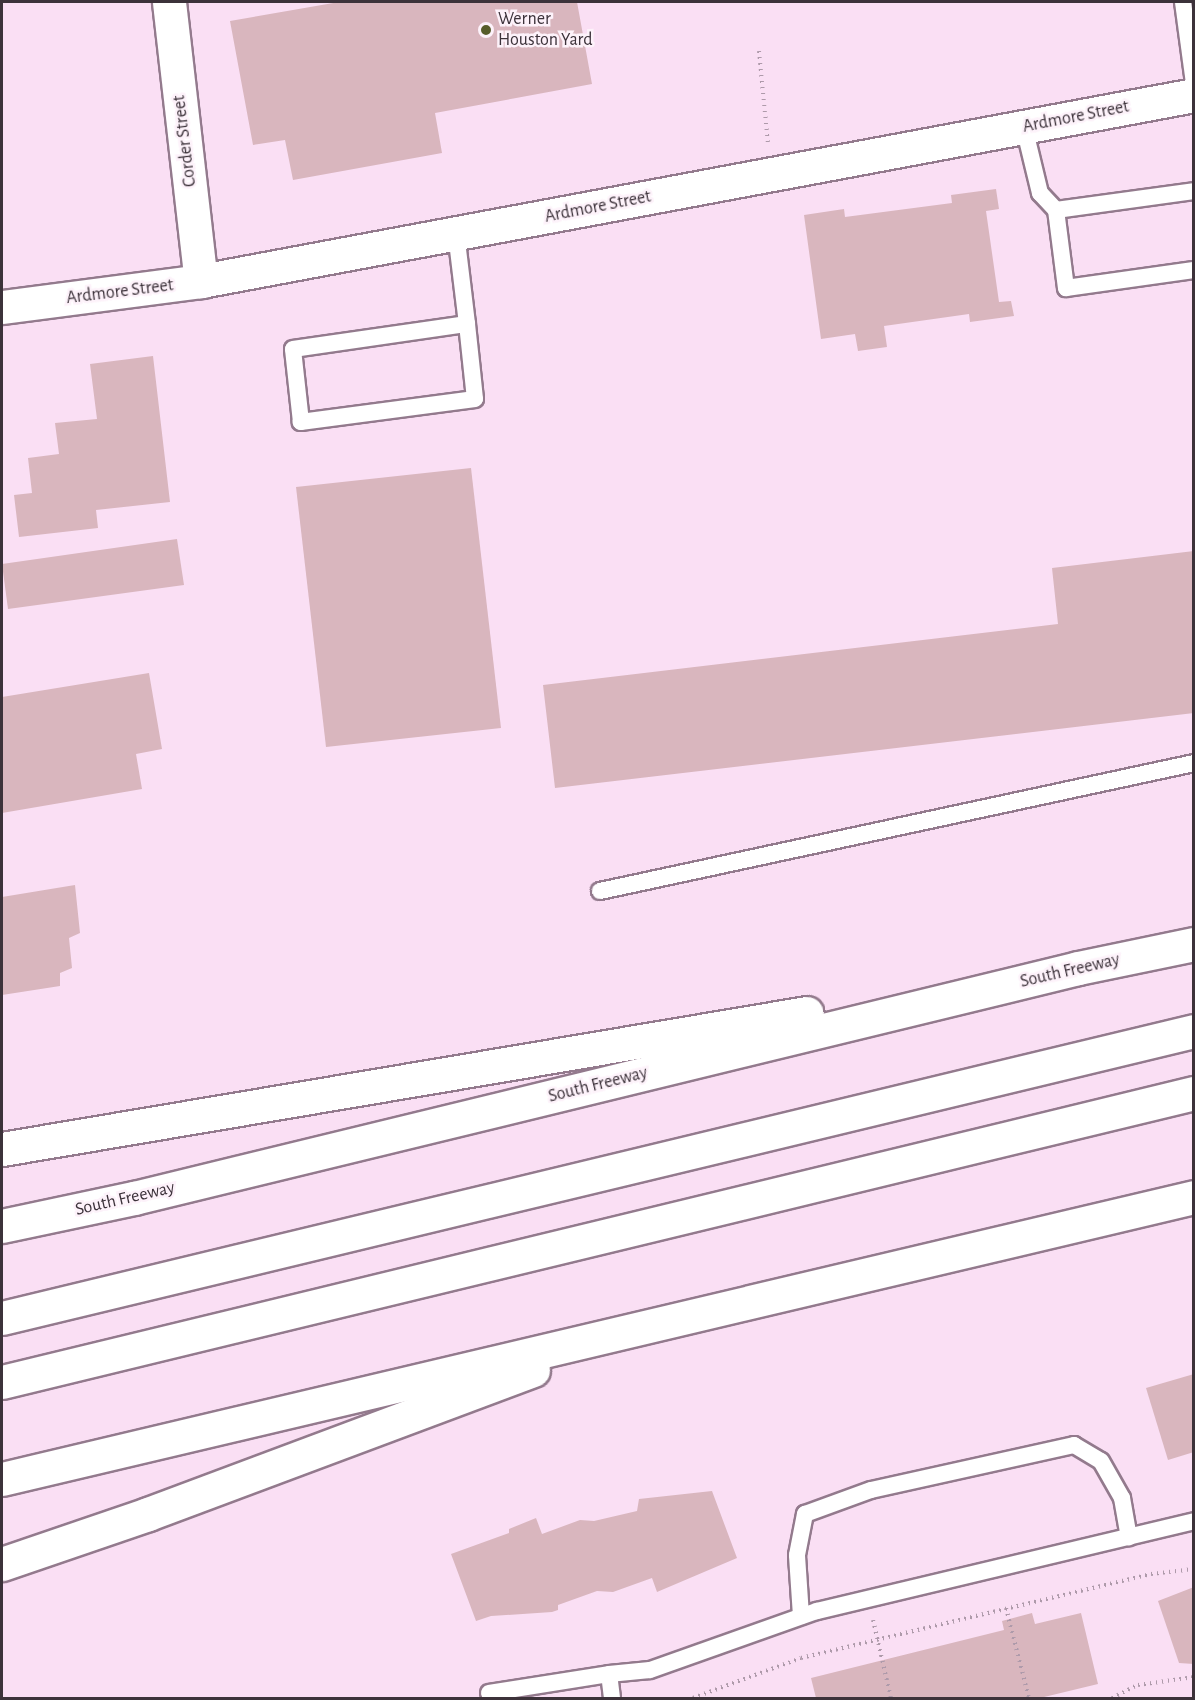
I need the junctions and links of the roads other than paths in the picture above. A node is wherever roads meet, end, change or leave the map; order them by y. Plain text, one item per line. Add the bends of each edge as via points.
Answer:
1 (169, 2) edge
2 (1183, 2) edge
3 (1194, 83) edge
4 (1194, 95) edge
5 (1024, 127) junction
6 (1194, 191) edge
7 (1056, 210) junction
8 (456, 233) junction
9 (1194, 270) edge
10 (201, 281) junction
11 (2, 307) edge
12 (467, 324) junction
13 (1194, 763) edge
14 (600, 891) dead end
15 (1194, 944) edge
16 (1078, 968) junction
17 (1194, 1031) edge
18 (1194, 1093) edge
19 (2, 1149) edge
20 (1194, 1197) edge
21 (2, 1226) edge
22 (2, 1318) edge
23 (659, 1323) junction
24 (2, 1382) edge
25 (2, 1479) edge
26 (1194, 1521) edge
27 (1129, 1537) junction
28 (2, 1564) edge
29 (801, 1616) junction
30 (609, 1674) junction
31 (489, 1693) dead end
32 (612, 1698) edge

1 - 10 main road, Corder Street
2 - 3 lane
4 - 5 main road, Ardmore Street
5 - 7 lane via 1040,193
5 - 8 main road, Ardmore Street
6 - 7 lane
7 - 9 lane via 1066,288
8 - 10 main road, Ardmore Street
8 - 12 lane
10 - 11 main road, Ardmore Street
12 - 12 lane via 475,399 301,422 293,349
13 - 14 lane
15 - 16 main road, South Freeway
16 - 19 main road
16 - 21 main road, South Freeway via 134,1198
17 - 22 main road
18 - 24 main road
20 - 23 main road
23 - 25 main road
23 - 28 main road via 148,1515
26 - 27 lane
27 - 29 lane
27 - 29 lane via 1122,1498 1101,1461 1074,1445 871,1490 805,1514 797,1555
29 - 30 lane via 650,1670
30 - 31 lane
30 - 32 lane

